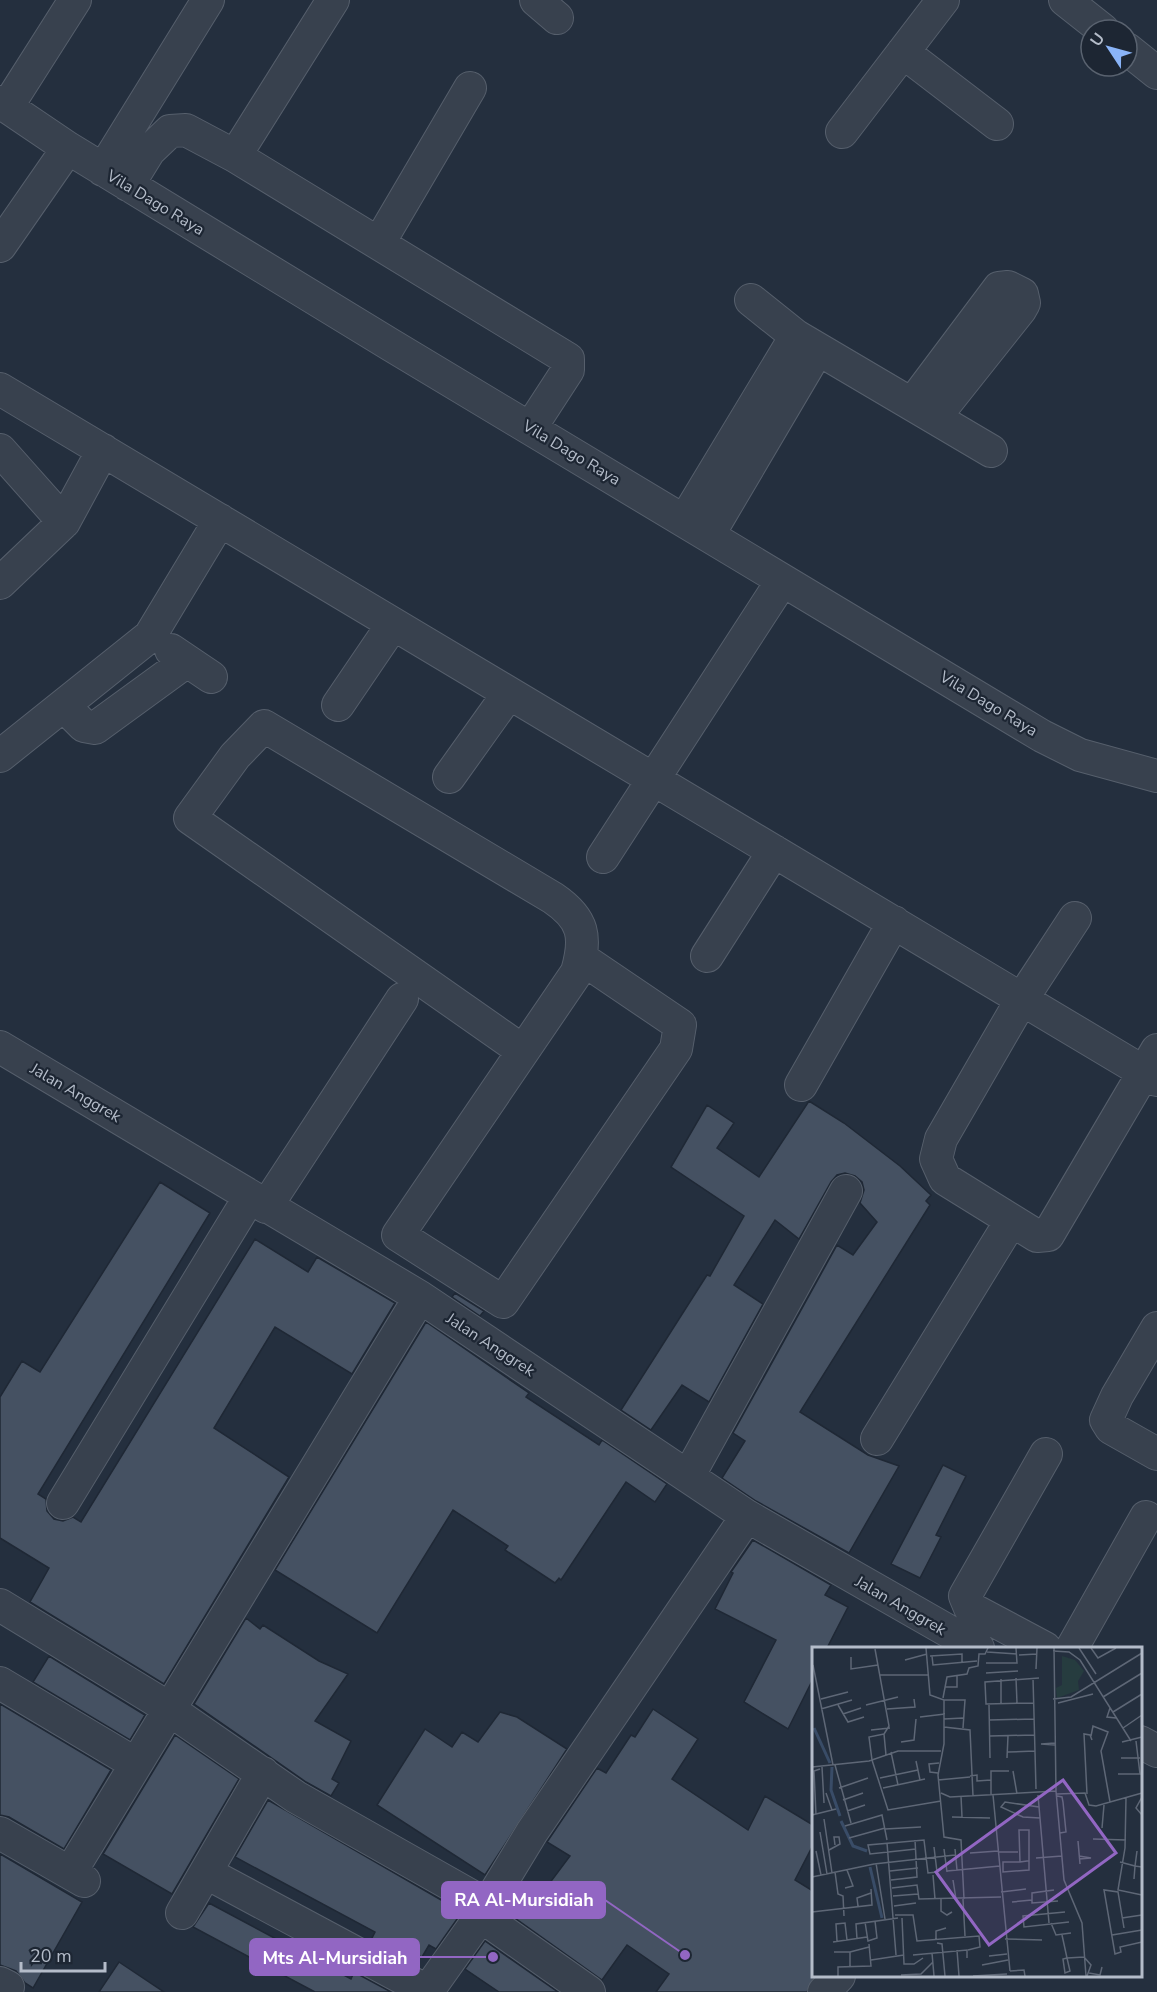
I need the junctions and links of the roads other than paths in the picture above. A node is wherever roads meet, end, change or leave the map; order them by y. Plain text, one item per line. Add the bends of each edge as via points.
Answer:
1 (75, 0) edge
2 (208, 0) edge
3 (333, 0) edge
4 (943, 0) edge
5 (1065, 0) edge
6 (1088, 18) edge
7 (903, 52) junction
8 (1139, 59) edge
9 (1157, 73) edge
10 (470, 88) dead end
11 (4, 105) edge
12 (997, 124) dead end
13 (842, 132) dead end
14 (68, 148) junction
15 (235, 156) junction
16 (115, 177) junction
17 (379, 243) junction
18 (0, 246) edge
19 (751, 300) dead end
20 (807, 342) junction
21 (3, 396) edge
22 (531, 428) junction
23 (0, 450) edge
24 (103, 450) junction
25 (991, 451) dead end
26 (220, 520) junction
27 (64, 522) junction
28 (697, 527) junction
29 (782, 581) junction
30 (0, 583) edge
31 (393, 624) junction
32 (150, 636) junction
33 (509, 693) junction
34 (338, 705) dead end
35 (64, 706) junction
36 (0, 756) edge
37 (1157, 776) edge
38 (448, 777) dead end
39 (653, 777) junction
40 (774, 851) junction
41 (603, 857) dead end
42 (1075, 918) dead end
43 (894, 922) junction
44 (708, 956) dead end
45 (581, 958) junction
46 (402, 999) dead end
47 (1022, 999) junction
48 (0, 1047) edge
49 (524, 1051) junction
50 (1153, 1067) edge
51 (801, 1085) dead end
52 (846, 1191) dead end
53 (257, 1202) junction
54 (1011, 1221) junction
55 (457, 1273) junction
56 (427, 1302) junction
57 (1157, 1328) edge
58 (877, 1439) dead end
59 (1046, 1454) dead end
60 (1157, 1454) edge
61 (689, 1475) junction
62 (63, 1503) dead end
63 (747, 1516) junction
64 (1146, 1517) dead end
65 (0, 1605) edge
66 (976, 1647) edge
67 (1043, 1647) edge
68 (1073, 1647) edge
69 (0, 1683) edge
70 (170, 1709) junction
71 (1142, 1743) edge
72 (1157, 1751) edge
73 (136, 1764) junction
74 (263, 1773) junction
75 (0, 1833) edge
76 (218, 1879) dead end
77 (484, 1911) junction
78 (182, 1912) dead end
79 (838, 1977) edge
80 (0, 1983) edge
81 (427, 1991) edge
82 (5, 1992) edge
83 (589, 1992) edge
84 (824, 1992) edge

1 - 11 street
2 - 16 street
3 - 15 street
4 - 7 street
5 - 6 street
7 - 12 street
7 - 13 street
8 - 9 street
10 - 17 street
11 - 14 street, Vila Dago Raya
14 - 16 street, Vila Dago Raya
14 - 18 street
15 - 16 street via 186,130 170,131
15 - 17 street
16 - 22 street, Vila Dago Raya
17 - 22 street via 568,359 568,370
19 - 20 street
20 - 25 street
20 - 28 street
21 - 24 street
22 - 28 street, Vila Dago Raya
23 - 27 street
24 - 26 street
24 - 27 street
26 - 31 street
26 - 32 street
27 - 30 street
28 - 29 street, Vila Dago Raya
29 - 37 street, Vila Dago Raya via 1080,755
29 - 39 street
31 - 33 street
31 - 34 street
32 - 35 street
32 - 35 street via 199,669 95,728 84,726
33 - 38 street
33 - 39 street
35 - 36 street
39 - 40 street
39 - 41 street
40 - 43 street
40 - 44 street
42 - 47 street
43 - 47 street
43 - 51 street
45 - 49 street via 577,972
45 - 49 street via 582,930 570,909 264,726 236,756 190,818
45 - 55 street via 680,1025 676,1049 503,1302
46 - 53 street
47 - 50 street
47 - 54 street via 941,1139 936,1160 945,1179
48 - 53 street, Jalan Anggrek
49 - 55 street via 398,1234
50 - 54 street via 1048,1235 1037,1236
52 - 61 street
53 - 56 street, Jalan Anggrek
53 - 62 street
54 - 58 street
55 - 56 street
56 - 61 street, Jalan Anggrek
56 - 70 street
57 - 60 street via 1106,1420 1111,1428
59 - 67 street via 965,1596 970,1608
61 - 63 street, Jalan Anggrek
63 - 66 street, Jalan Anggrek
63 - 77 street via 532,1832
64 - 68 street
65 - 70 street
69 - 73 street
70 - 73 street
70 - 74 street
71 - 72 street
73 - 75 street via 77,1877
74 - 77 street
74 - 78 street
76 - 81 street
77 - 81 street
77 - 83 street
79 - 84 street
80 - 82 street via 8,1987

